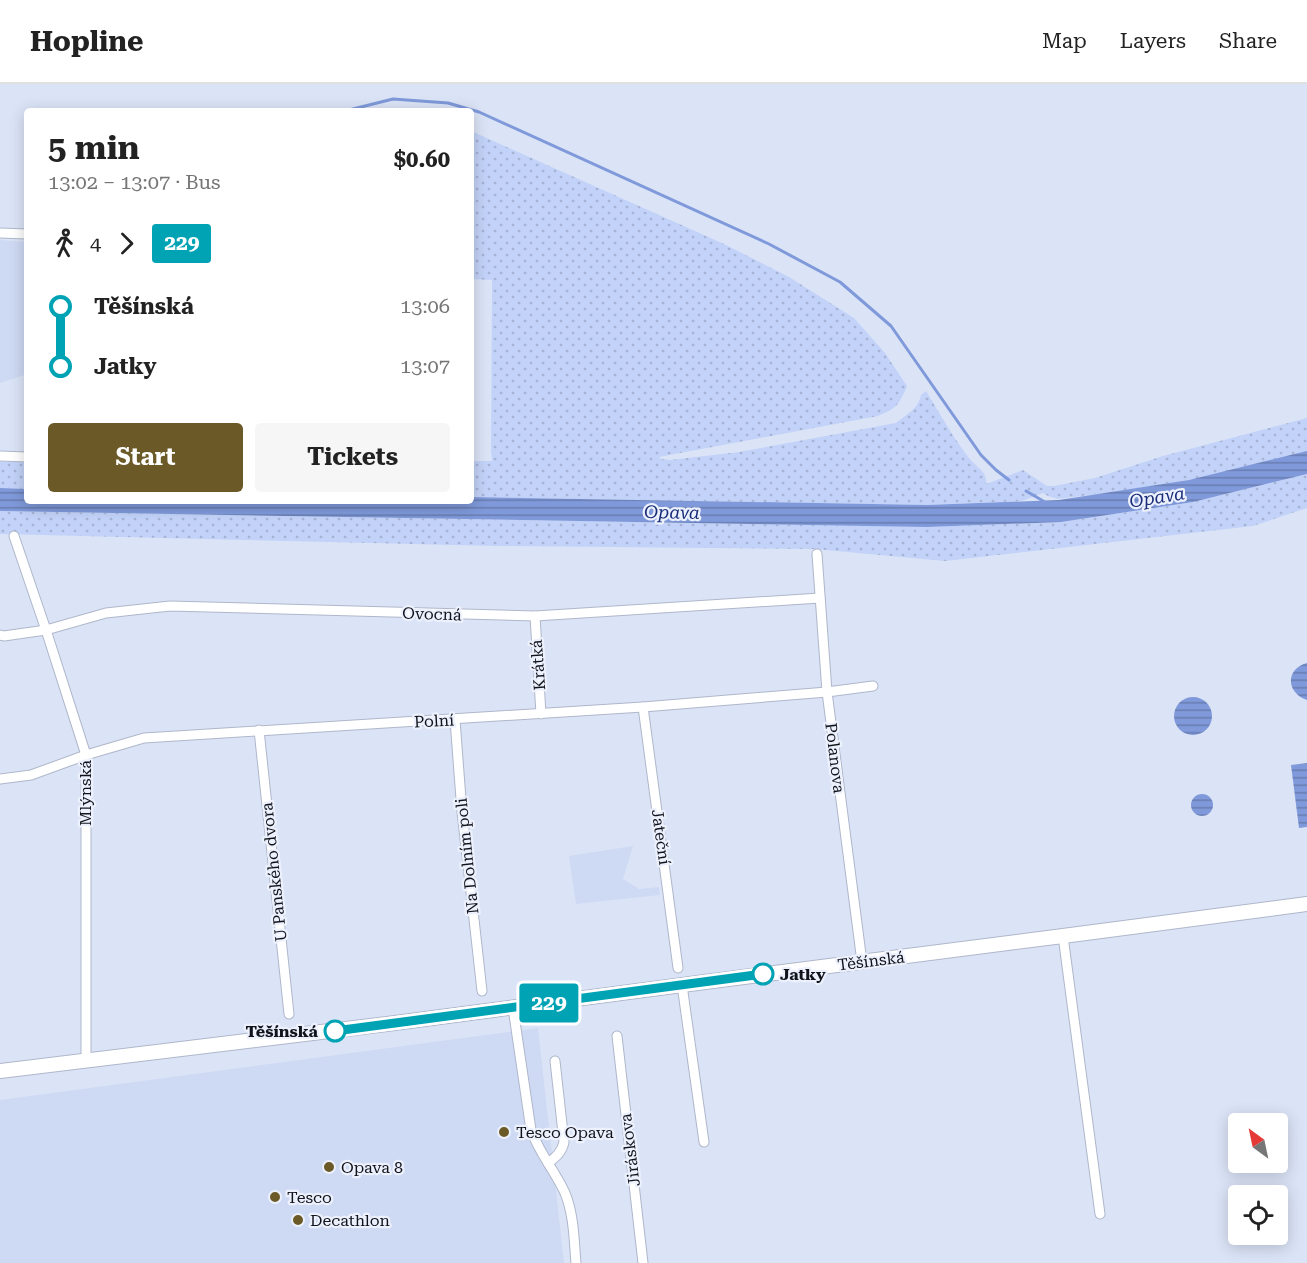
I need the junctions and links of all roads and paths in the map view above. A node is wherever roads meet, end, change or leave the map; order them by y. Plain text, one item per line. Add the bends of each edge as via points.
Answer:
1 (0, 233) edge
2 (24, 234) edge
3 (0, 456) edge
4 (24, 457) edge
5 (14, 537) dead end
6 (816, 554) dead end
7 (820, 598) junction
8 (535, 616) junction
9 (46, 630) junction
10 (2, 635) edge
11 (873, 686) dead end
12 (827, 692) junction
13 (643, 707) junction
14 (541, 714) junction
15 (455, 720) junction
16 (259, 730) junction
17 (86, 755) junction
18 (0, 779) edge
19 (1307, 904) edge
20 (1063, 936) junction
21 (862, 962) junction
22 (678, 968) dead end
23 (682, 985) junction
24 (482, 991) dead end
25 (513, 1008) junction
26 (289, 1014) dead end
27 (617, 1036) dead end
28 (86, 1060) junction
29 (555, 1061) dead end
30 (0, 1071) edge
31 (704, 1142) dead end
32 (548, 1163) junction
33 (1100, 1214) dead end
34 (576, 1263) edge
35 (643, 1263) edge

1 - 2 street
3 - 4 street
5 - 9 street, Mlýnská
6 - 7 street, Polanova
7 - 8 street, Ovocná
7 - 12 street, Polanova
8 - 9 street, Ovocná via 170,606 106,613
8 - 14 street, Krátká
9 - 10 street, Ovocná
9 - 17 street, Mlýnská
11 - 12 street, Polní
12 - 13 street, Polní
12 - 21 street, Polanova
13 - 14 street, Polní
13 - 22 street, Jateční
14 - 15 street, Polní
15 - 16 street, Polní
15 - 24 street, Na Dolním poli
16 - 17 street, Polní via 144,738
16 - 26 street, U Panského dvora
17 - 18 street, Polní via 31,775
17 - 28 street, Mlýnská
19 - 20 street, Těšínská
20 - 21 street, Těšínská
20 - 33 street
21 - 23 street, Těšínská
23 - 25 street, Těšínská
23 - 31 street
25 - 28 street, Těšínská
25 - 32 street via 529,1122 538,1149
27 - 35 street, Jiráskova
28 - 30 street, Těšínská
29 - 32 street via 564,1142 562,1150
32 - 34 street via 572,1214

